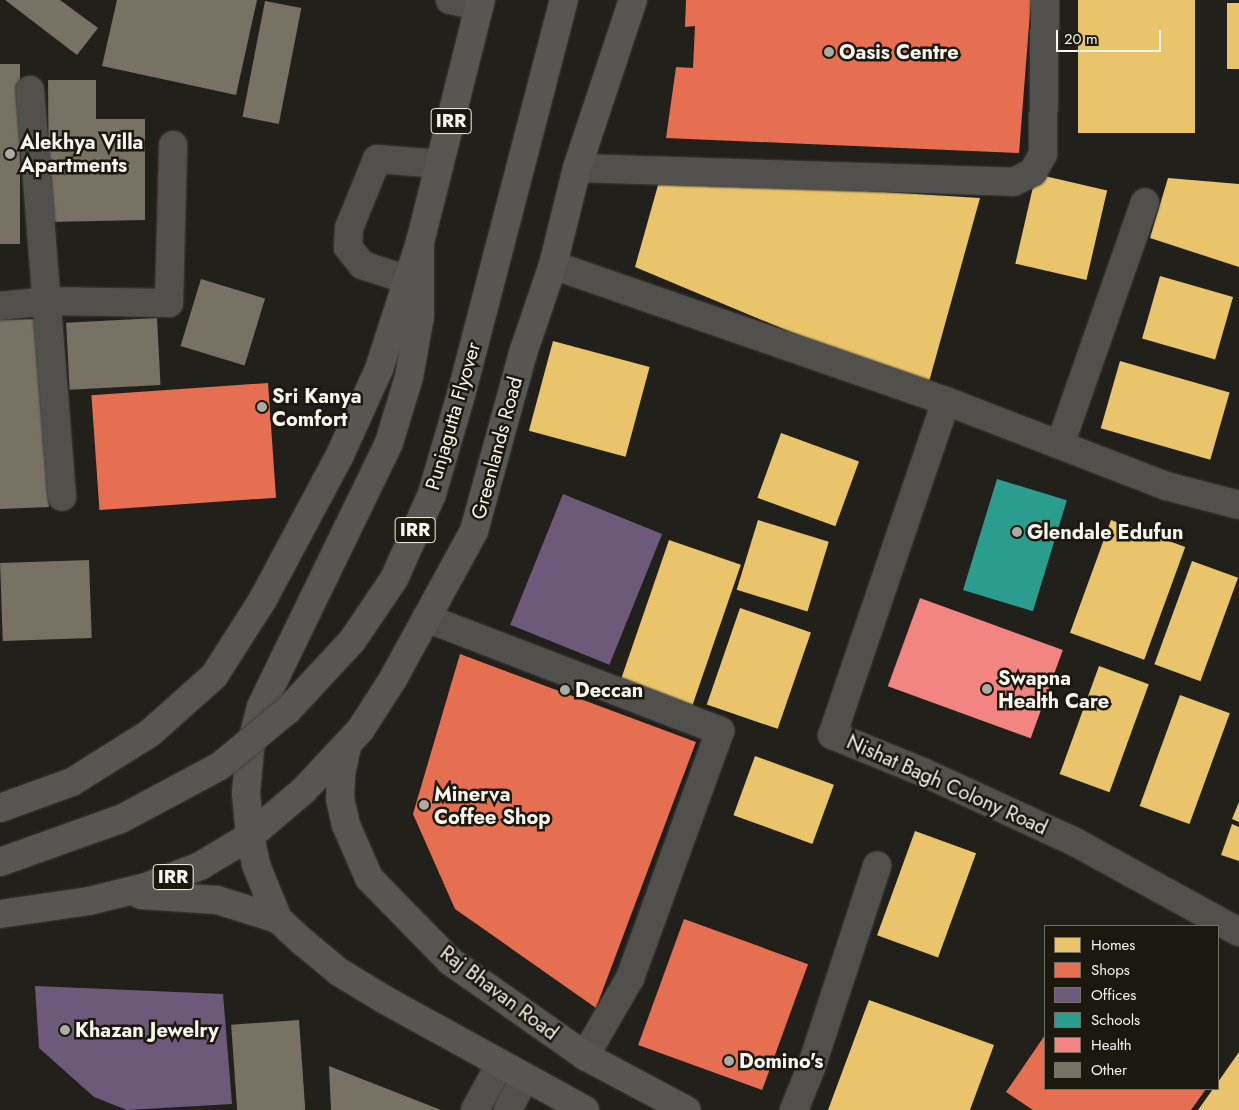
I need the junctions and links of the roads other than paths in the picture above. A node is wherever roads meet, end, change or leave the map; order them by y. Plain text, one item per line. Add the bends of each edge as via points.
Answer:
1 (450, 0) edge
2 (564, 0) edge
3 (633, 0) edge
4 (1045, 0) edge
5 (480, 3) edge
6 (30, 90) dead end
7 (173, 145) dead end
8 (440, 164) junction
9 (577, 168) junction
10 (1145, 202) dead end
11 (420, 242) junction
12 (552, 265) junction
13 (408, 280) junction
14 (48, 301) junction
15 (0, 306) edge
16 (946, 401) junction
17 (1060, 445) junction
18 (62, 497) dead end
19 (1239, 505) edge
20 (426, 618) junction
21 (347, 746) junction
22 (0, 808) edge
23 (250, 836) junction
24 (0, 862) edge
25 (877, 866) dead end
26 (89, 901) junction
27 (0, 914) edge
28 (278, 919) junction
29 (1239, 932) edge
30 (585, 1056) junction
31 (499, 1066) junction
32 (524, 1078) junction
33 (475, 1110) edge
34 (508, 1110) edge
35 (585, 1110) edge
36 (686, 1110) edge
37 (794, 1110) edge

1 - 5 street
2 - 24 main road, Punjagutta Flyover / IRR, bridge via 432,494 394,579 352,641 294,703 220,766 121,819
3 - 9 main road, Greenlands Road / IRR
4 - 9 street via 1043,154 1032,172 1014,182
5 - 8 main road, IRR
6 - 14 street
7 - 14 street via 169,303
8 - 11 main road, IRR
8 - 13 street via 377,159 349,228 348,247 362,265
9 - 12 main road, Greenlands Road / IRR
10 - 17 street
11 - 13 main road, IRR
11 - 23 main road, IRR via 420,316 409,377 389,443 261,706 250,749 246,793
12 - 16 street
12 - 20 main road, Greenlands Road / IRR via 524,350 474,531
13 - 22 main road, IRR via 379,369 339,457 262,601 214,676 150,732 72,782
14 - 15 street
14 - 18 street
16 - 17 street
16 - 29 street, Nishat Bagh Colony Road via 832,735 926,773 1075,842
17 - 19 street via 1166,486
20 - 21 main road, Greenlands Road / IRR via 393,679
20 - 30 street via 720,731 630,978
21 - 23 main road, Greenlands Road / IRR via 304,790
21 - 30 main road, Raj Bhavan Road via 340,774 340,799 346,825 369,878 450,961
23 - 26 main road, Greenlands Road / IRR via 200,866 155,884
23 - 28 main road via 256,865
25 - 37 street via 811,1068
26 - 27 main road, Greenlands Road / IRR
26 - 28 main road via 153,893 217,900
28 - 31 main road via 339,972
30 - 36 main road, Raj Bhavan Road
31 - 32 main road
31 - 33 street
32 - 34 street
32 - 35 main road

